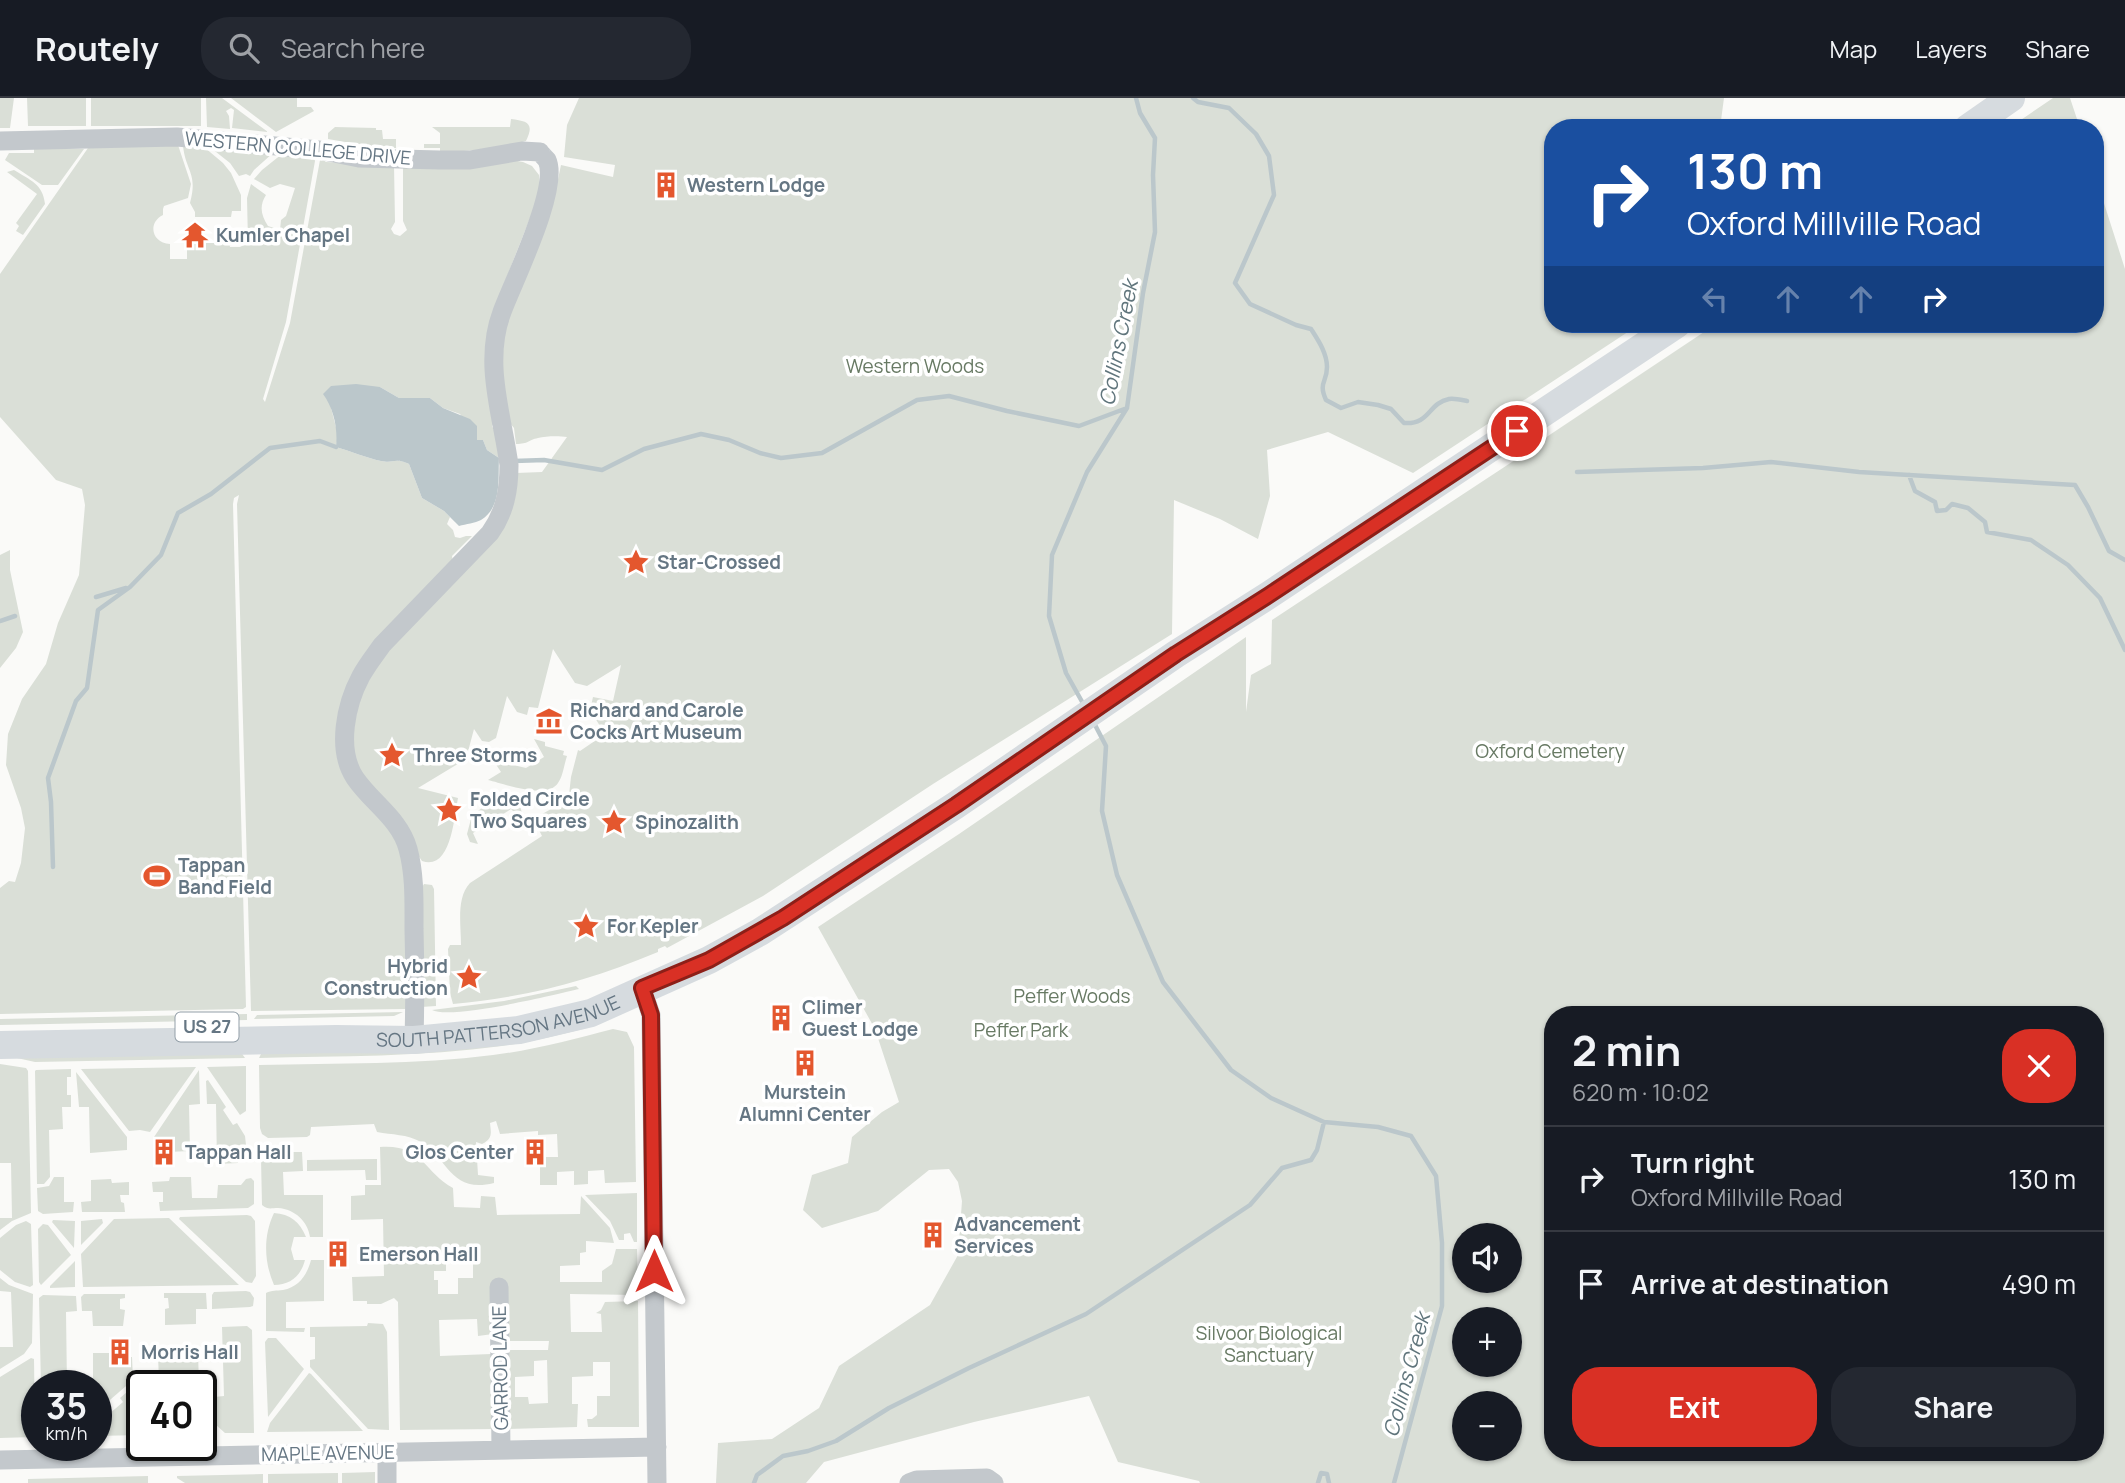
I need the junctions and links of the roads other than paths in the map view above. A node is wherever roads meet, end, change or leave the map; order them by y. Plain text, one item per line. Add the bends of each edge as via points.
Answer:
1 (2011, 98) edge
2 (1981, 119) edge
3 (0, 141) edge
4 (1664, 333) edge
5 (642, 988) junction
6 (414, 1031) junction
7 (0, 1032) edge
8 (0, 1045) edge
9 (499, 1287) dead end
10 (657, 1447) junction
11 (501, 1450) junction
12 (387, 1452) junction
13 (0, 1460) edge
14 (387, 1483) edge
15 (657, 1483) edge
16 (909, 1483) edge
17 (994, 1483) edge

1 - 2 highway
3 - 6 street, WESTERN COLLEGE DRIVE via 177,137 359,158 470,160 522,151 540,152 547,160 543,208 500,316 493,352 509,465 504,508 490,533 382,645 360,677 347,715 348,765 397,825 408,847 413,874
4 - 5 highway, US 27 via 761,932
5 - 6 highway, SOUTH PATTERSON AVENUE / US 27 via 591,1013 519,1030
5 - 10 street via 651,1015
6 - 7 highway, SOUTH PATTERSON AVENUE / US 27
6 - 8 highway, SOUTH PATTERSON AVENUE / US 27 via 336,1039
9 - 11 street, GARROD LANE
10 - 11 street, MAPLE AVENUE
10 - 15 street
11 - 12 street, MAPLE AVENUE
12 - 13 street, MAPLE AVENUE
12 - 14 street
16 - 17 street via 987,1478

